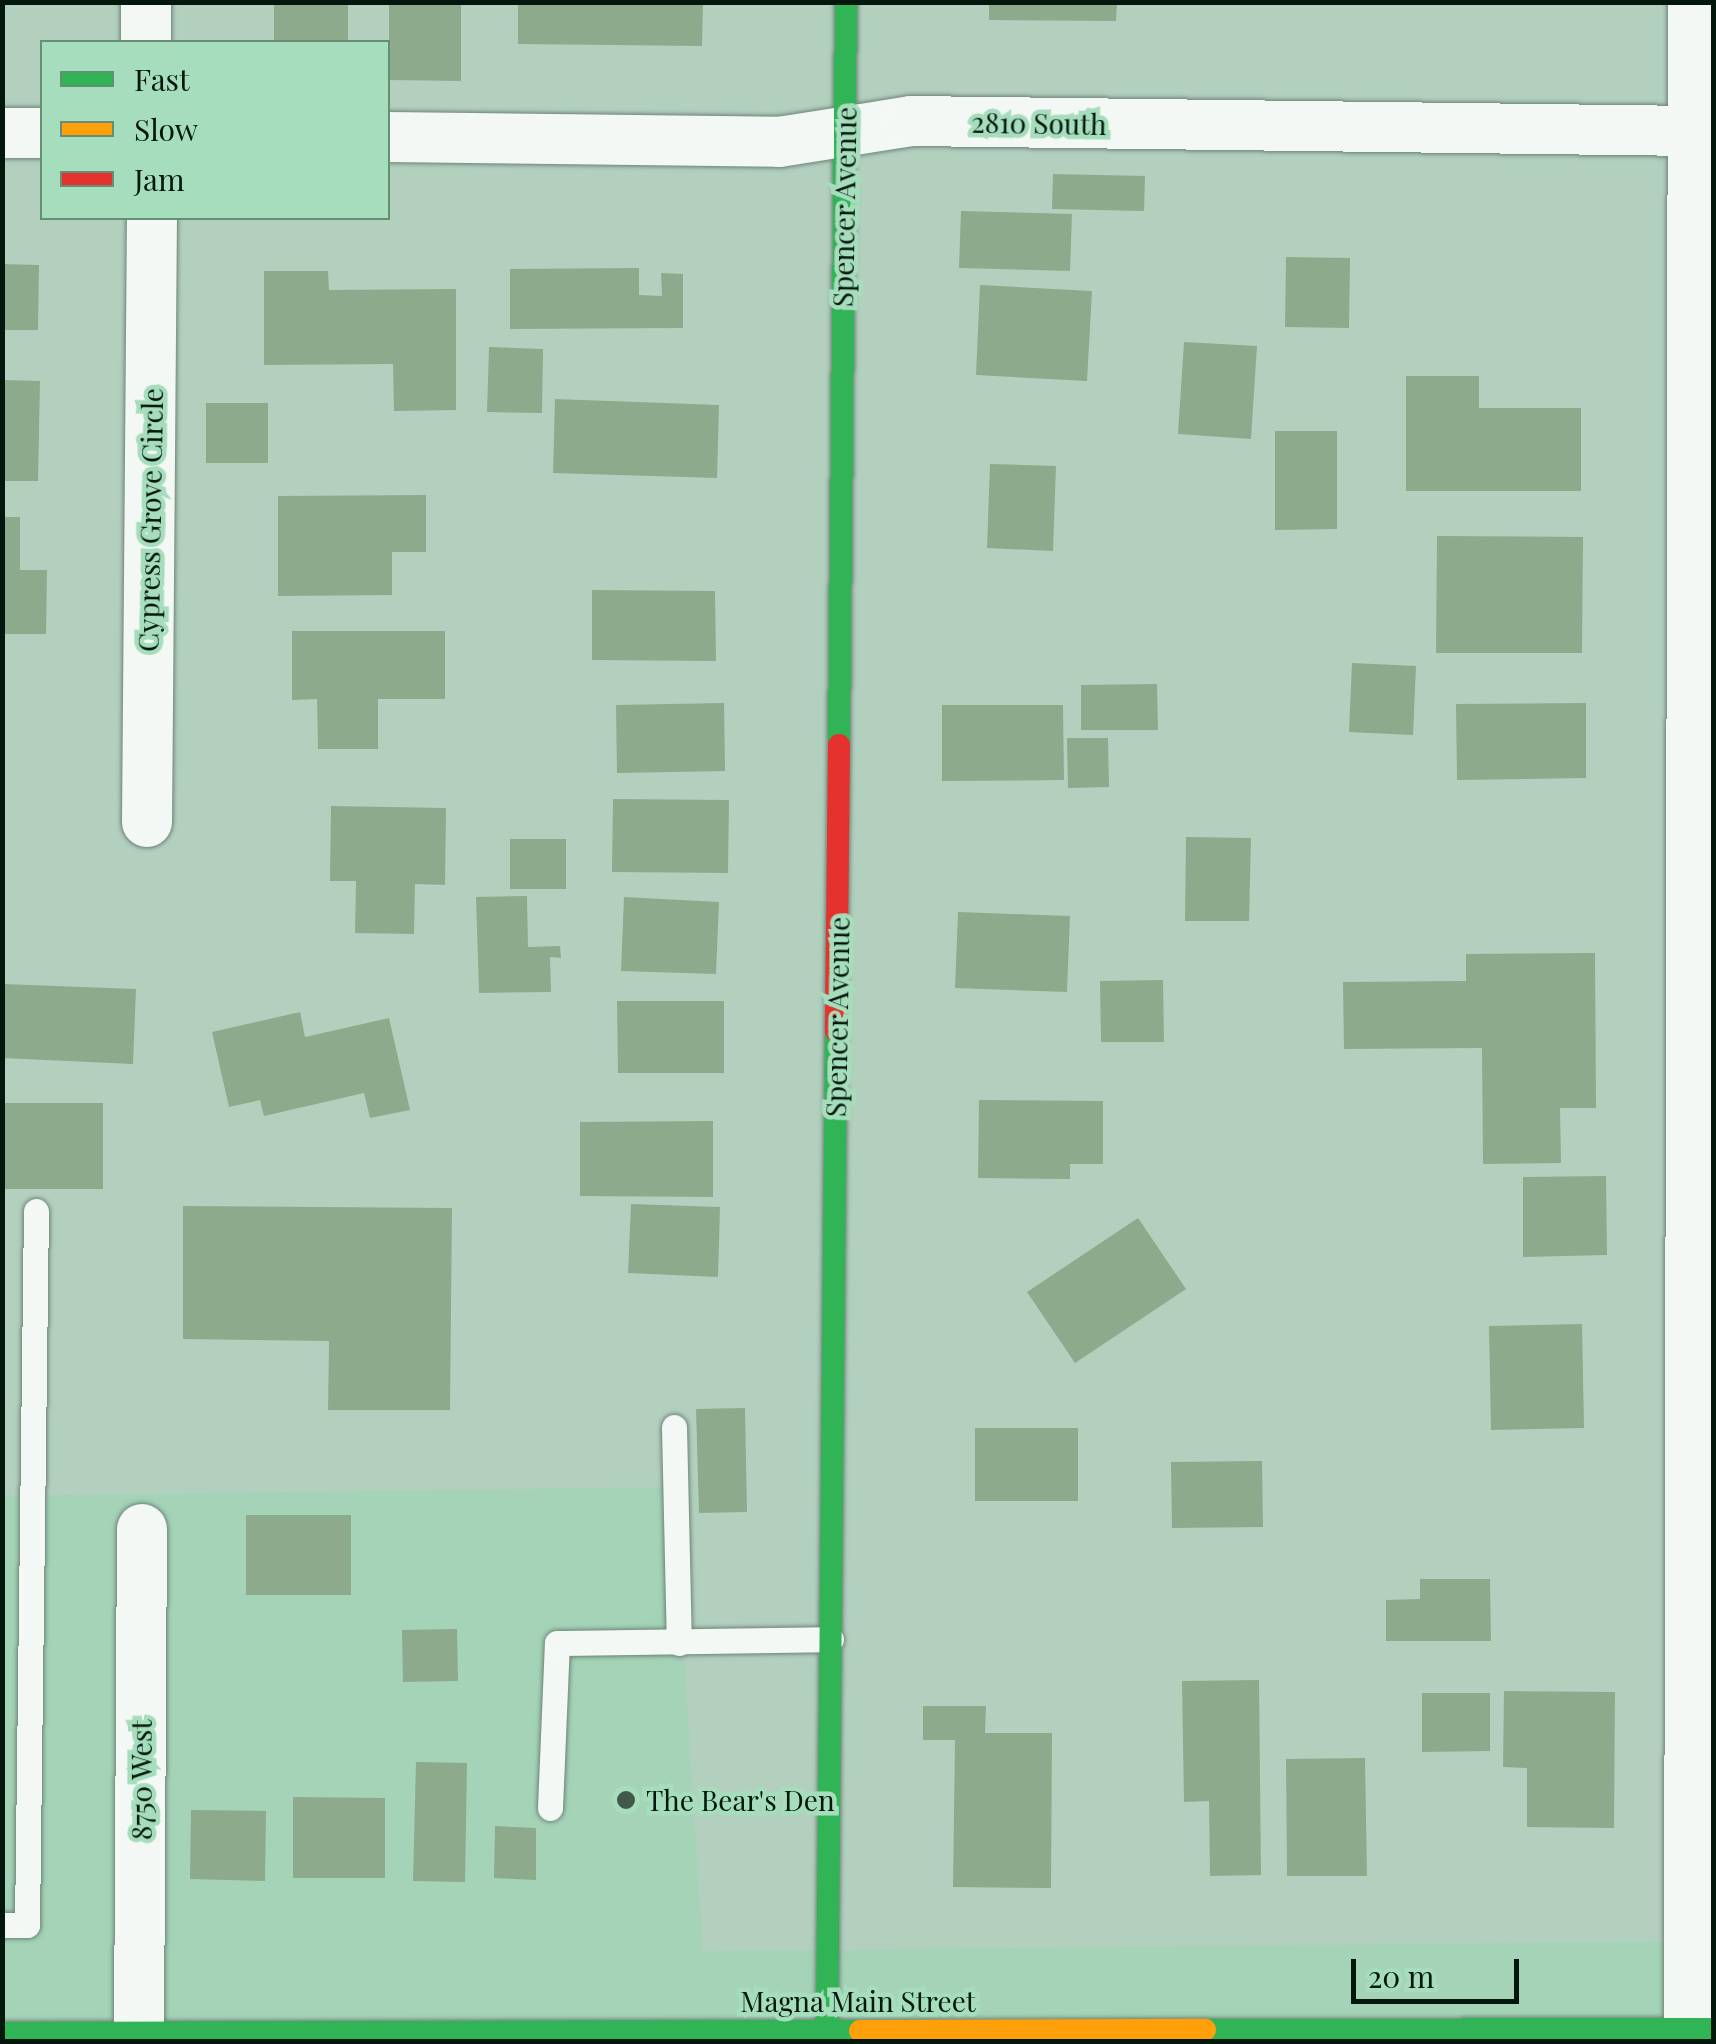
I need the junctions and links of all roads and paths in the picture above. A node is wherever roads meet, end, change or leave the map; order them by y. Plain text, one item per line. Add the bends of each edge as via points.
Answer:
1 (146, 2) edge
2 (846, 2) edge
3 (1694, 2) edge
4 (146, 40) edge
5 (1692, 131) junction
6 (2, 133) edge
7 (40, 133) edge
8 (845, 133) junction
9 (390, 137) edge
10 (152, 220) edge
11 (146, 822) dead end
12 (36, 1211) dead end
13 (674, 1427) dead end
14 (142, 1528) dead end
15 (831, 1639) junction
16 (679, 1643) junction
17 (550, 1808) dead end
18 (2, 1925) edge
19 (1701, 2029) edge
20 (827, 2031) junction
21 (139, 2032) junction
22 (2, 2033) edge
23 (1631, 2035) edge
24 (912, 2036) edge

1 - 4 street
2 - 8 street, Spencer Avenue
3 - 5 street
5 - 8 street, 2810 South via 910,121
5 - 19 street
6 - 7 street
8 - 9 street, 2810 South via 779,142
8 - 15 street, Spencer Avenue
10 - 11 street, Cypress Grove Circle
12 - 18 lane via 27,1925
13 - 16 lane
14 - 21 street, 8750 West
15 - 16 lane
15 - 20 street, Spencer Avenue
16 - 17 lane via 558,1643
19 - 23 street, Magna Main Street
20 - 21 street, Magna Main Street
20 - 24 street, Magna Main Street
21 - 22 street, Magna Main Street
23 - 24 street, Magna Main Street

